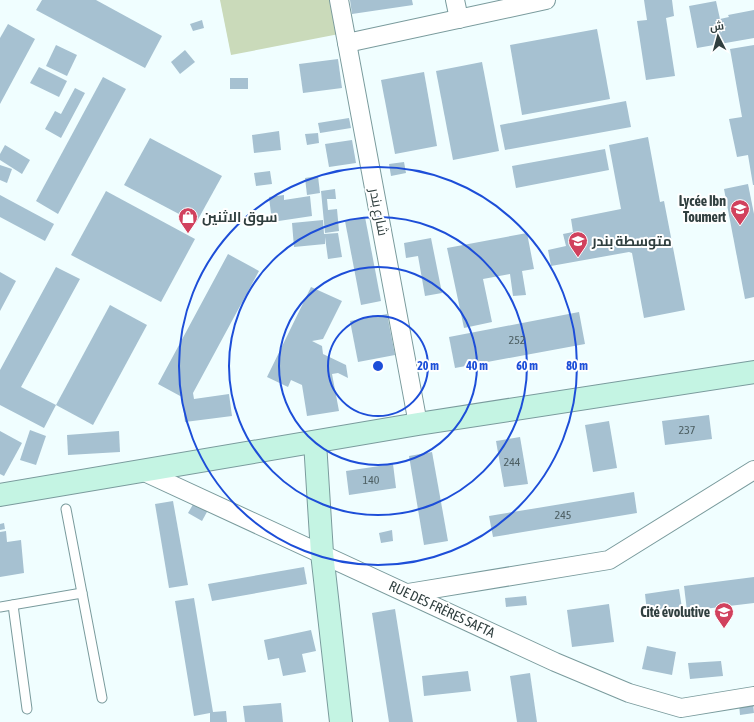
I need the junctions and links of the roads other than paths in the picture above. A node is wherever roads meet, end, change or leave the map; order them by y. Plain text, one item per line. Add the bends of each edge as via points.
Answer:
1 (339, 0) edge
2 (455, 0) edge
3 (546, 0) edge
4 (459, 19) junction
5 (347, 43) junction
6 (754, 372) edge
7 (418, 424) junction
8 (315, 442) junction
9 (140, 470) junction
10 (754, 470) edge
11 (0, 495) edge
12 (66, 509) dead end
13 (322, 553) junction
14 (82, 593) junction
15 (408, 593) junction
16 (13, 605) junction
17 (0, 607) edge
18 (754, 696) edge
19 (102, 698) dead end
20 (27, 708) dead end
21 (341, 722) edge

1 - 5 street, شارع بندر
2 - 4 street
3 - 4 street
4 - 5 street
5 - 7 street, شارع بندر
6 - 7 main road
7 - 8 main road
8 - 9 main road
8 - 13 main road
9 - 11 main road
9 - 13 street, RUE DES FRÈRES SAFTA
10 - 15 street via 609,560
12 - 14 lane
13 - 15 street, RUE DES FRÈRES SAFTA
13 - 21 main road
14 - 16 lane
14 - 19 lane
15 - 18 street, RUE DES FRÈRES SAFTA via 555,662 629,693 681,708
16 - 17 lane
16 - 20 lane

